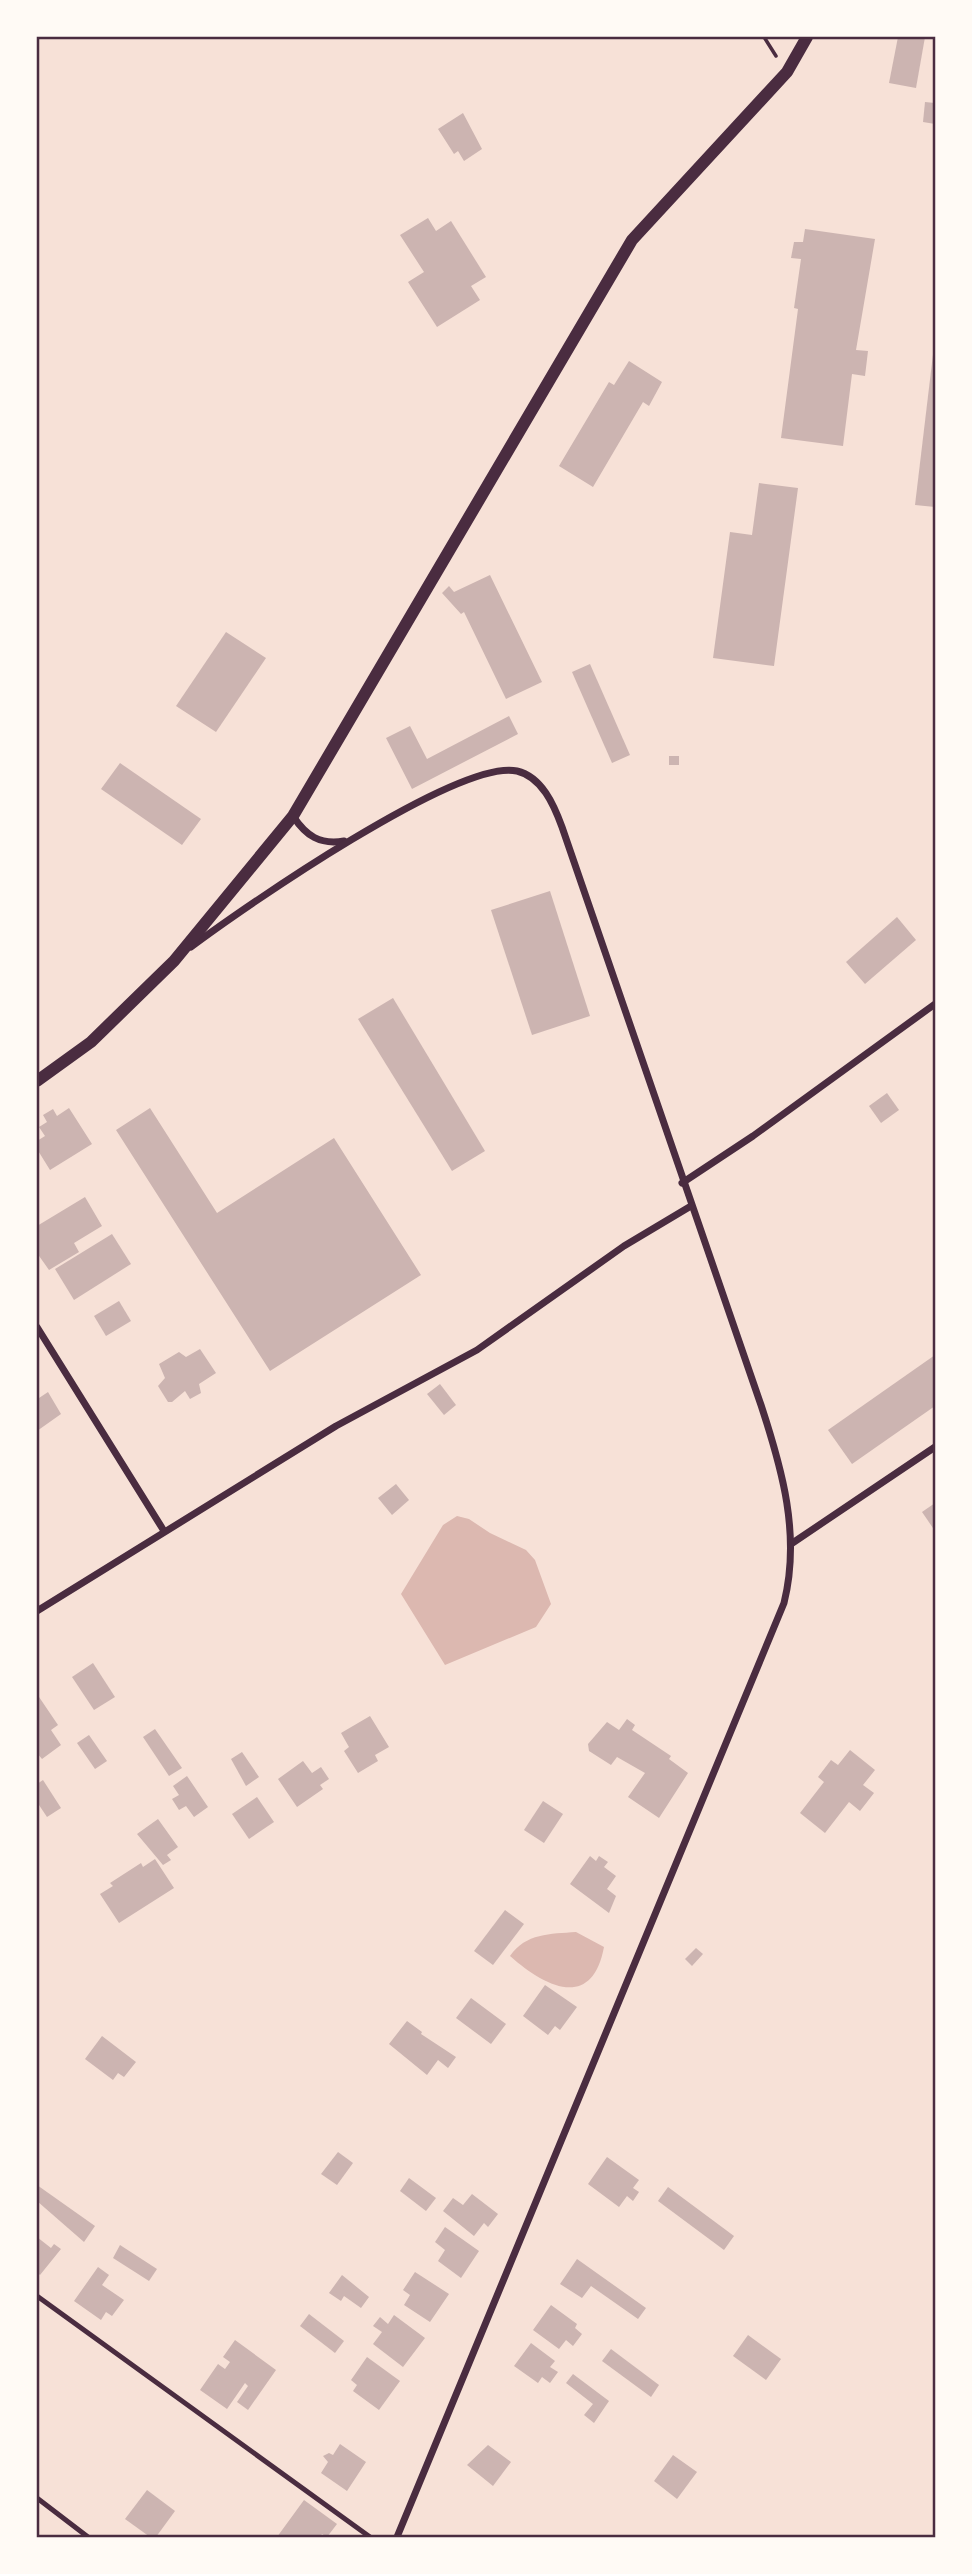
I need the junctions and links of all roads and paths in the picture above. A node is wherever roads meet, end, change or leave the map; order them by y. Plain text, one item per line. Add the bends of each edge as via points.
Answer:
1 (807, 37) edge
2 (293, 816) junction
3 (348, 840) junction
4 (174, 961) junction
5 (935, 1004) edge
6 (37, 1081) edge
7 (682, 1182) junction
8 (691, 1206) junction
9 (37, 1327) edge
10 (935, 1447) edge
11 (164, 1531) junction
12 (792, 1544) junction
13 (37, 1611) edge
14 (37, 2296) edge
15 (37, 2498) edge
16 (88, 2537) edge
17 (370, 2537) edge
18 (397, 2537) edge

1 - 2 street via 787,72 632,240
2 - 3 street via 315,839 331,843
2 - 4 street
3 - 4 street via 234,915
3 - 7 street via 442,792 495,771 519,772 545,792 562,827
4 - 6 street via 90,1042
5 - 7 street
7 - 8 street
8 - 11 street via 624,1246 478,1350 336,1426
8 - 12 street via 778,1457
9 - 11 street
10 - 12 street
11 - 13 street
12 - 18 street via 784,1603
14 - 17 lane
15 - 16 lane

